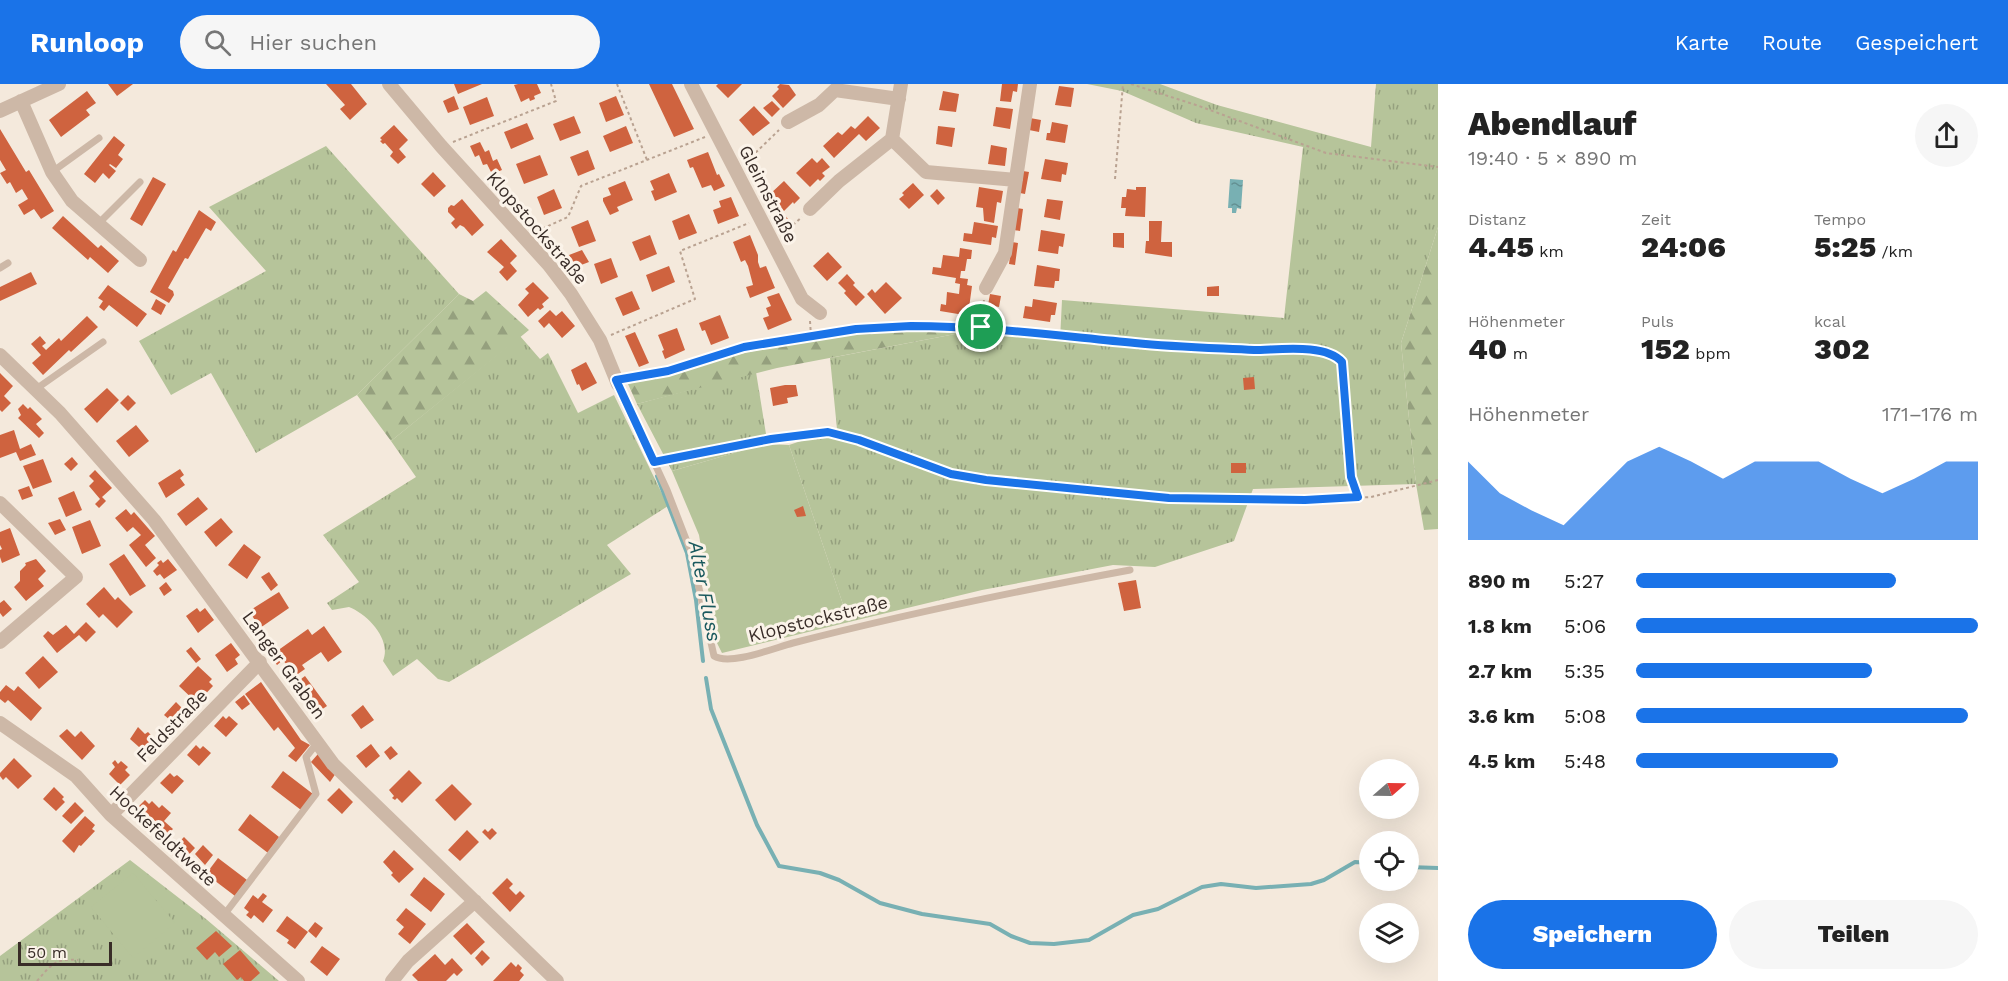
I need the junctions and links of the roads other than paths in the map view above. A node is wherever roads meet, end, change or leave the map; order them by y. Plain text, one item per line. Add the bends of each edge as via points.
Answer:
1 (59, 84) edge
2 (388, 84) edge
3 (691, 84) edge
4 (901, 84) edge
5 (1030, 84) edge
6 (39, 89) edge
7 (899, 99) junction
8 (21, 102) junction
9 (0, 111) edge
10 (788, 122) road end
11 (99, 138) dead end
12 (892, 139) junction
13 (52, 172) junction
14 (1016, 180) junction
15 (140, 182) dead end
16 (810, 209) road end
17 (98, 224) junction
18 (140, 260) dead end
19 (8, 263) dead end
20 (0, 268) edge
21 (986, 288) road end
22 (820, 313) dead end
23 (103, 342) dead end
24 (0, 355) edge
25 (617, 382) joint
26 (36, 390) junction
27 (771, 439) road end
28 (654, 462) junction
29 (0, 503) edge
30 (1130, 570) dead end
31 (0, 642) edge
32 (260, 662) junction
33 (0, 723) edge
34 (318, 742) junction
35 (111, 815) junction
36 (475, 901) junction
37 (224, 916) junction
38 (298, 981) edge
39 (392, 981) edge
40 (557, 981) edge

1 - 6 street
2 - 25 street, Klopstockstraße via 549,265 600,340
3 - 22 street, Gleimstraße via 802,299
4 - 7 street
5 - 14 street
6 - 8 street
7 - 10 street via 835,90 819,105
7 - 12 street
8 - 9 street
8 - 13 street
11 - 13 lane
12 - 14 street via 926,172
12 - 16 street
13 - 17 street via 72,201
14 - 21 street via 1005,253
15 - 17 lane
17 - 18 street
19 - 20 lane
23 - 26 lane
24 - 26 street, Langer Graben
25 - 28 lane, Klopstockstraße
26 - 32 street, Langer Graben via 154,520
27 - 28 lane
28 - 30 lane, Klopstockstraße via 691,552 714,656 720,660 958,604
29 - 31 street via 76,577
32 - 34 street, Langer Graben
32 - 35 street, Feldstraße
33 - 35 street, Hockefeldtwete via 76,776
34 - 36 street, Langer Graben via 333,764
34 - 37 lane via 306,757 316,794
35 - 37 street, Hockefeldtwete
36 - 39 street via 408,960
36 - 40 street, Langer Graben
37 - 38 street, Hockefeldtwete

